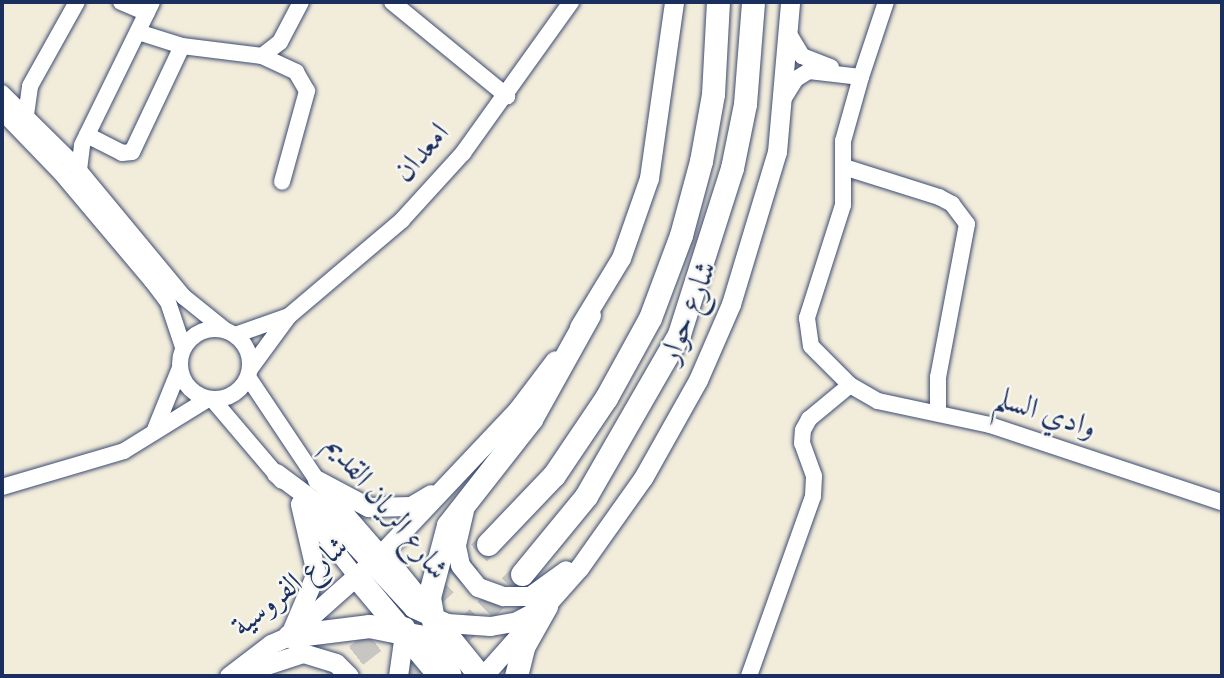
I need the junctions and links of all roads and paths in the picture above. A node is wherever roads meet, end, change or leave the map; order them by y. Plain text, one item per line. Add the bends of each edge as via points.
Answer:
1 (77, 2) edge
2 (121, 2) edge
3 (392, 2) edge
4 (571, 2) edge
5 (674, 2) edge
6 (719, 2) edge
7 (753, 2) edge
8 (790, 2) edge
9 (886, 2) edge
10 (295, 4) edge
11 (150, 7) edge
12 (138, 32) junction
13 (789, 34) junction
14 (182, 46) junction
15 (262, 56) junction
16 (842, 74) junction
17 (861, 77) junction
18 (30, 86) junction
19 (2, 92) edge
20 (507, 96) junction
21 (783, 98) junction
22 (2, 112) edge
23 (26, 114) junction
24 (87, 135) junction
25 (56, 145) junction
26 (844, 167) junction
27 (79, 170) junction
28 (282, 182) dead end
29 (589, 315) junction
30 (289, 316) junction
31 (230, 333) junction
32 (183, 347) junction
33 (180, 370) junction
34 (249, 373) junction
35 (850, 385) junction
36 (211, 399) junction
37 (938, 411) junction
38 (151, 437) junction
39 (276, 473) junction
40 (317, 480) junction
41 (447, 485) junction
42 (2, 487) edge
43 (467, 499) junction
44 (1222, 502) edge
45 (300, 504) junction
46 (616, 517) junction
47 (488, 544) tunnel mouth
48 (369, 565) junction
49 (522, 574) tunnel mouth
50 (402, 599) junction
51 (546, 606) junction
52 (431, 616) junction
53 (403, 632) junction
54 (289, 636) junction
55 (437, 643) junction
56 (458, 653) junction
57 (230, 676) edge
58 (349, 676) edge
59 (398, 676) edge
60 (440, 676) edge
61 (450, 676) edge
62 (481, 676) edge
63 (516, 676) edge
64 (748, 676) edge

1 - 18 street
2 - 11 street
3 - 20 street
4 - 20 street, امعدان
5 - 29 main road via 649,178 621,258
6 - 47 highway, شارع حوار via 713,94 701,161 681,235 650,318 606,398 554,475
7 - 49 highway, شارع حوار via 745,104 732,168 679,334 586,496
8 - 13 main road, شارع حوار
9 - 17 street, وادي السلم
10 - 15 street via 279,42
11 - 12 street
12 - 14 street
12 - 24 street
13 - 16 street via 802,56
13 - 21 main road, شارع حوار
14 - 15 street
14 - 24 street via 132,152 122,153
15 - 28 street via 296,72 307,91
16 - 17 street
16 - 21 street via 816,70 802,74
17 - 26 street, وادي السلم via 843,141
18 - 19 street
18 - 23 street
19 - 23 street
20 - 30 street, امعدان via 402,220
21 - 46 main road, شارع حوار via 777,152 731,304 671,433
22 - 32 street via 61,173 152,281 168,302
23 - 25 street
24 - 25 street via 67,146
24 - 27 street
25 - 27 street
26 - 35 street, وادي السلم via 843,205 806,327 811,346
26 - 37 street via 939,197 953,204 967,224 938,377
27 - 31 street via 184,297
29 - 41 main road via 518,409
29 - 43 highway via 531,419
30 - 31 street, امعدان
30 - 34 street, امعدان
31 - 32 street via 205,330
31 - 34 street via 248,353
32 - 33 street
33 - 36 street via 192,392
33 - 38 street
34 - 36 street via 233,395
34 - 40 street, شارع الريان القديم
35 - 37 street, وادي السلم via 878,401
35 - 64 street via 809,419 803,430 802,443 814,476 813,496
36 - 38 street
36 - 39 street, شارع الريان القديم
37 - 44 street, وادي السلم
38 - 42 street via 80,467
39 - 45 street, شارع الريان القديم
39 - 48 main road via 315,502
40 - 41 main road via 368,507 387,509 411,506
40 - 48 street, شارع الريان القديم
41 - 48 main road, شارع الفروسية
43 - 46 main road via 458,528 460,565 478,587 503,596 530,597 560,576
43 - 52 highway via 448,525 436,556 429,597
45 - 48 street, شارع الريان القديم
45 - 54 main road via 316,573
46 - 51 main road, شارع حوار
48 - 50 main road
48 - 52 highway, شارع الريان القديم
48 - 53 highway, شارع الريان القديم
48 - 54 main road, شارع الفروسية
50 - 52 main road
50 - 53 main road
51 - 52 main road via 517,621 490,626 456,624
51 - 62 main road
51 - 63 highway via 524,645
52 - 55 highway
52 - 56 highway, شارع الريان القديم
53 - 54 highway via 351,626
53 - 55 highway
53 - 59 main road
53 - 60 highway, شارع الريان القديم
54 - 57 main road, شارع الفروسية
55 - 56 highway
55 - 61 highway
56 - 62 highway, شارع الريان القديم
57 - 58 main road via 303,653 336,663

